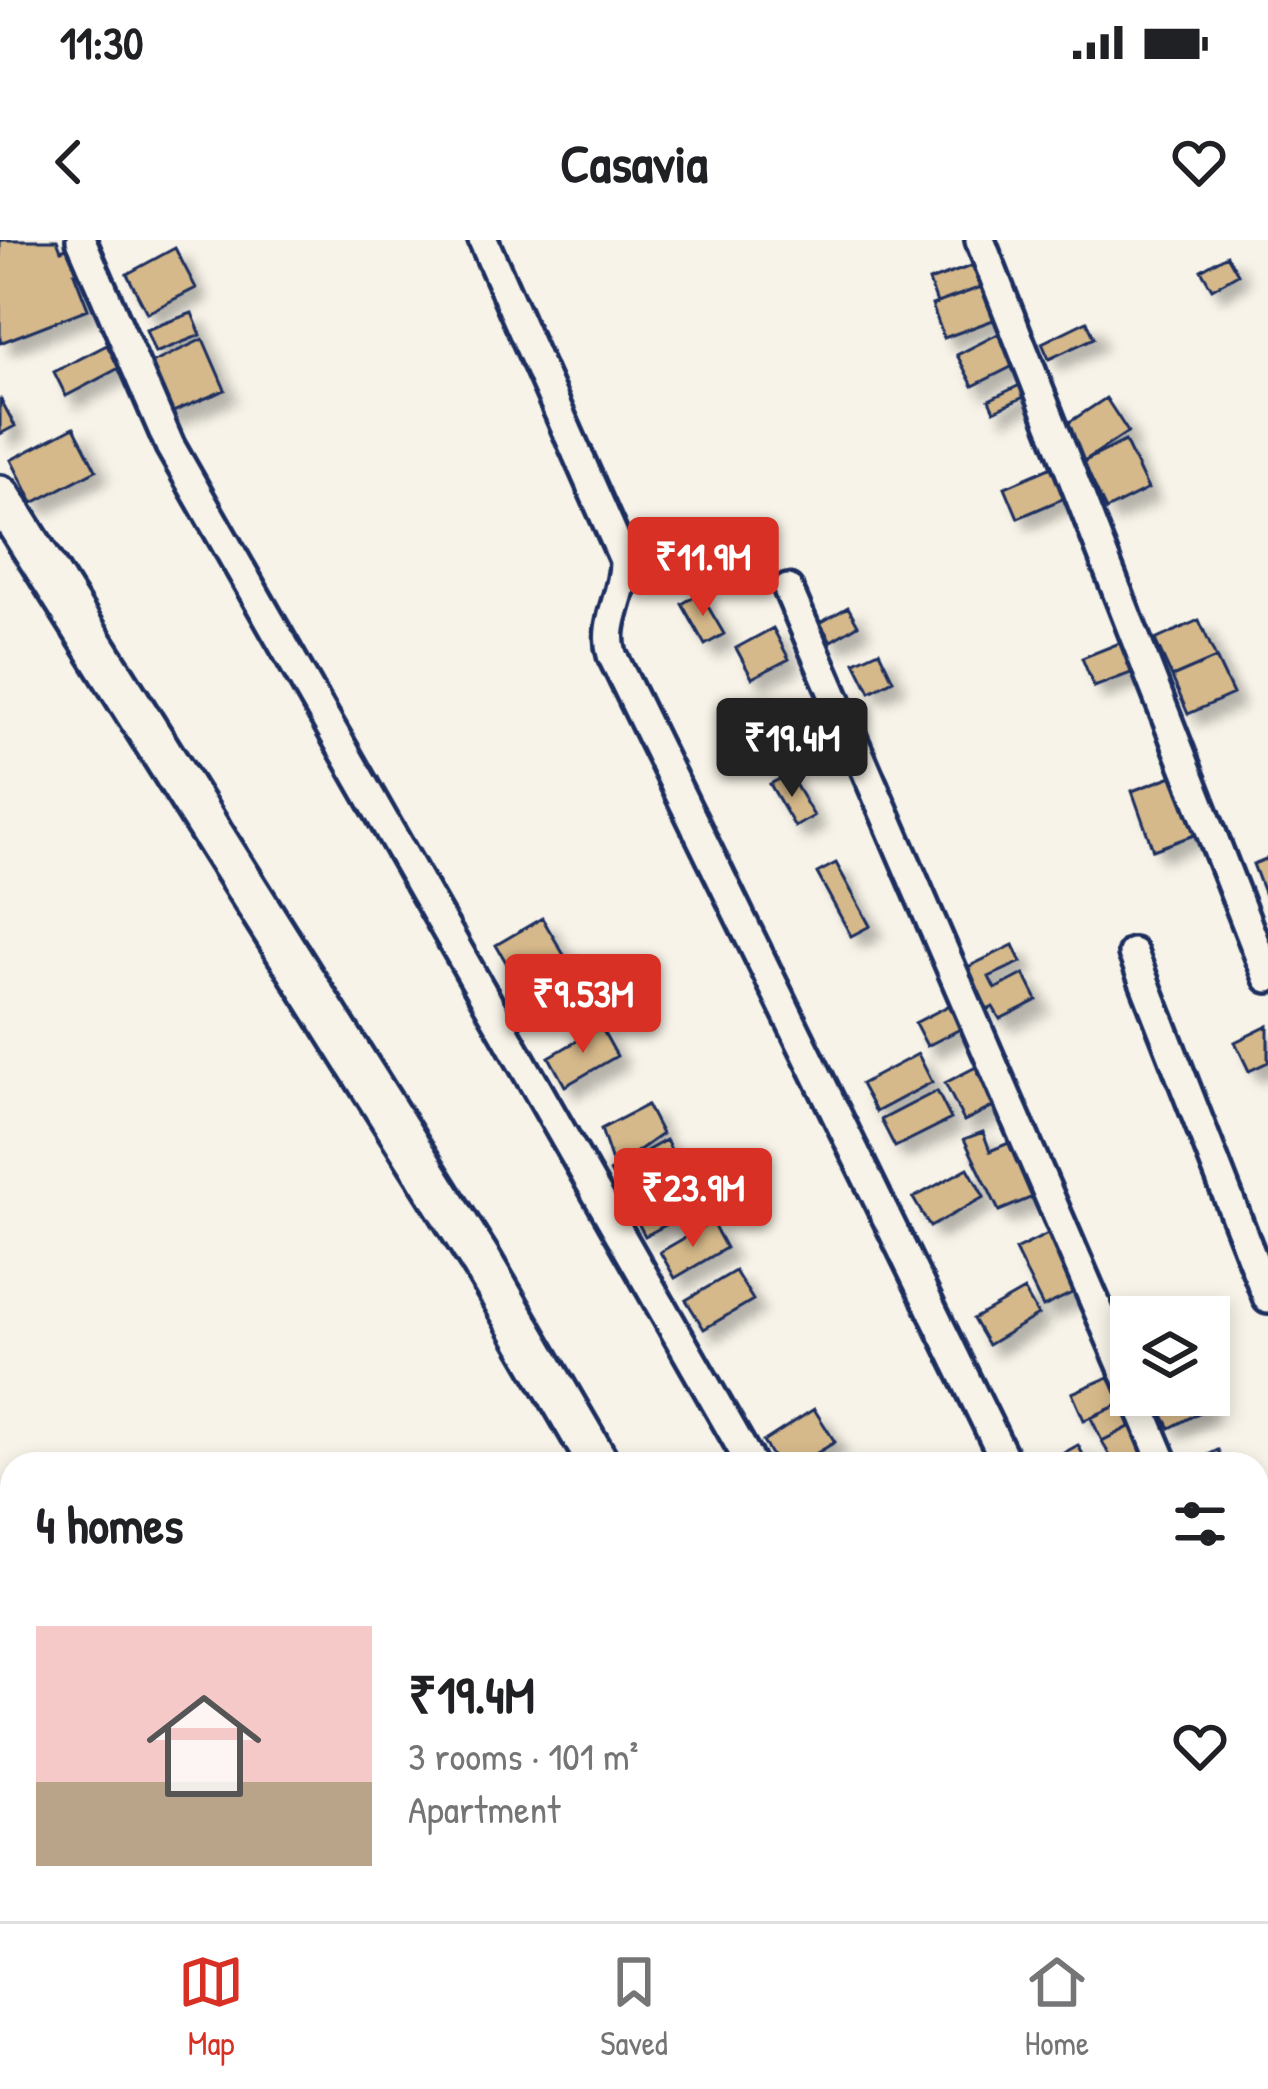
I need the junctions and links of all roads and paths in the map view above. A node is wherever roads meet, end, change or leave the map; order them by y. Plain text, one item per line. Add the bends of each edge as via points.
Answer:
1 (81, 240) edge
2 (483, 240) edge
3 (980, 240) edge
4 (0, 496) edge
5 (788, 589) dead end
6 (1133, 953) dead end
7 (1268, 978) edge
8 (1268, 1299) edge
9 (1110, 1337) edge
10 (1144, 1416) edge
11 (592, 1452) edge
12 (745, 1452) edge
13 (1001, 1452) edge
14 (1159, 1452) edge

1 - 12 street via 170,446
2 - 13 street via 624,560 607,639 612,656
3 - 7 street
4 - 11 street via 482,1261
5 - 9 street
6 - 8 street
10 - 14 street

